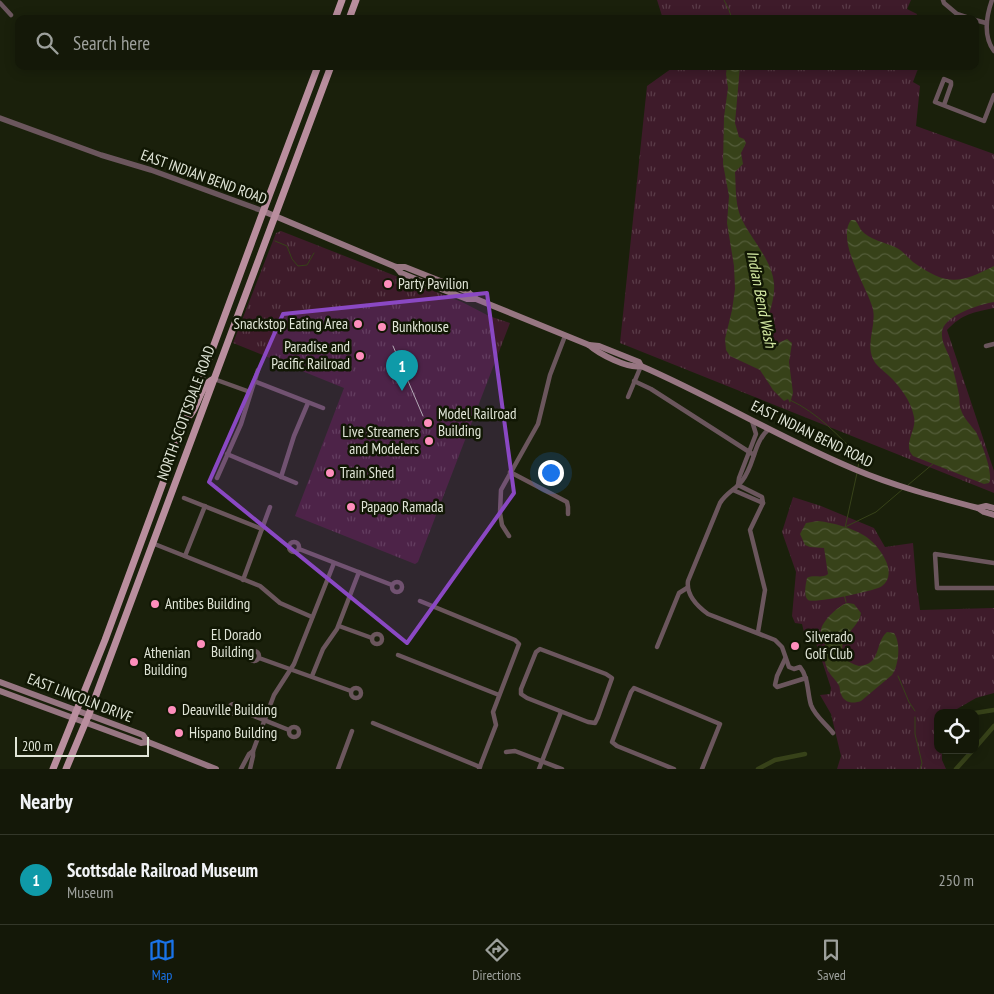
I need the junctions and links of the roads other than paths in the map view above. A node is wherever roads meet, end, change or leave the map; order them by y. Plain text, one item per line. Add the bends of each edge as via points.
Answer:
1 (356, 0) edge
2 (943, 0) edge
3 (992, 0) edge
4 (344, 1) edge
5 (0, 3) edge
6 (11, 15) dead end
7 (338, 15) edge
8 (350, 15) edge
9 (955, 15) edge
10 (979, 21) edge
11 (986, 23) junction
12 (994, 51) edge
13 (316, 70) edge
14 (330, 70) edge
15 (994, 95) edge
16 (944, 105) junction
17 (0, 118) edge
18 (263, 211) junction
19 (275, 216) junction
20 (221, 326) junction
21 (565, 336) junction
22 (994, 344) edge
23 (986, 346) dead end
24 (640, 366) junction
25 (258, 370) dead end
26 (214, 379) junction
27 (254, 381) junction
28 (634, 381) junction
29 (250, 392) junction
30 (628, 397) dead end
31 (308, 403) junction
32 (323, 408) dead end
33 (187, 418) junction
34 (751, 419) junction
35 (769, 429) junction
36 (227, 454) junction
37 (752, 454) junction
38 (510, 472) junction
39 (281, 477) junction
40 (217, 478) dead end
41 (296, 483) dead end
42 (738, 485) junction
43 (733, 490) junction
44 (750, 491) junction
45 (158, 494) junction
46 (747, 497) junction
47 (184, 498) dead end
48 (763, 503) junction
49 (205, 506) junction
50 (270, 507) dead end
51 (978, 508) junction
52 (994, 508) edge
53 (568, 514) dead end
54 (994, 515) edge
55 (262, 529) junction
56 (509, 536) dead end
57 (152, 543) junction
58 (299, 549) dead end
59 (185, 556) junction
60 (334, 563) junction
61 (994, 563) edge
62 (131, 567) junction
63 (359, 572) junction
64 (243, 580) junction
65 (392, 585) dead end
66 (687, 588) junction
67 (994, 588) edge
68 (420, 602) dead end
69 (115, 611) junction
70 (125, 615) junction
71 (312, 616) junction
72 (339, 626) junction
73 (758, 632) junction
74 (372, 638) dead end
75 (658, 647) dead end
76 (398, 655) dead end
77 (259, 658) dead end
78 (785, 659) junction
79 (292, 669) junction
80 (312, 676) junction
81 (806, 678) junction
82 (0, 682) edge
83 (0, 691) edge
84 (351, 691) dead end
85 (499, 696) junction
86 (78, 710) junction
87 (239, 710) dead end
88 (561, 712) junction
89 (89, 714) junction
90 (75, 717) junction
91 (264, 720) junction
92 (86, 722) junction
93 (373, 723) dead end
94 (289, 730) dead end
95 (352, 731) dead end
96 (833, 733) dead end
97 (148, 742) junction
98 (253, 751) junction
99 (506, 752) dead end
100 (542, 761) junction
101 (664, 767) edge
102 (479, 768) edge
103 (53, 769) edge
104 (66, 769) edge
105 (216, 769) edge
106 (241, 769) edge
107 (250, 769) edge
108 (338, 769) edge
109 (539, 769) edge
110 (562, 769) edge
111 (674, 769) edge
112 (702, 769) edge

1 - 8 main road
2 - 9 street
3 - 11 street
4 - 7 main road
5 - 6 street
10 - 11 street
11 - 12 street via 989,44
13 - 18 main road, NORTH SCOTTSDALE ROAD
14 - 19 main road, NORTH SCOTTSDALE ROAD
15 - 16 street via 984,121
16 - 16 street via 951,85 944,79 935,102
17 - 18 street, EAST INDIAN BEND ROAD
18 - 19 main road, EAST INDIAN BEND ROAD
18 - 20 main road, NORTH SCOTTSDALE ROAD
19 - 21 main road, EAST INDIAN BEND ROAD via 396,267 401,273 467,299 476,299
19 - 26 main road, NORTH SCOTTSDALE ROAD
20 - 26 main road via 220,343 210,368
20 - 33 main road, NORTH SCOTTSDALE ROAD
21 - 24 main road, EAST INDIAN BEND ROAD via 634,367
21 - 38 street via 550,375 538,424
22 - 23 street
24 - 28 street
24 - 34 main road, EAST INDIAN BEND ROAD
25 - 27 street
26 - 29 street
26 - 33 main road via 204,386 196,408
26 - 57 main road, NORTH SCOTTSDALE ROAD
27 - 29 street
27 - 31 street
28 - 30 street
28 - 37 street
29 - 36 street via 241,424
31 - 32 street
31 - 39 street
33 - 45 main road, NORTH SCOTTSDALE ROAD
34 - 35 main road, EAST INDIAN BEND ROAD
34 - 37 street via 756,434
35 - 37 street via 761,436
35 - 51 main road, EAST INDIAN BEND ROAD via 855,470 913,491
36 - 39 street
36 - 40 street
37 - 42 street
38 - 53 street via 567,502
38 - 56 street via 501,490 500,513 502,525
39 - 41 street
42 - 43 street
42 - 44 street
43 - 46 street
43 - 66 street via 720,503
44 - 46 street
44 - 48 street via 762,498
45 - 57 main road via 158,510 149,534
45 - 62 main road, NORTH SCOTTSDALE ROAD
46 - 48 street
47 - 49 street
48 - 73 street via 750,530 765,590
49 - 55 street
49 - 59 street
50 - 55 street
51 - 52 main road, EAST INDIAN BEND ROAD
51 - 54 main road, EAST INDIAN BEND ROAD
55 - 64 street
57 - 59 street
57 - 62 main road via 144,548
57 - 70 main road, NORTH SCOTTSDALE ROAD
58 - 60 street
59 - 64 street
60 - 63 street
60 - 71 street
61 - 67 street via 935,554 937,588
62 - 69 main road, NORTH SCOTTSDALE ROAD
63 - 65 street
63 - 72 street
64 - 71 street via 262,588 280,603
66 - 73 street via 704,611
66 - 75 street via 679,593
68 - 85 street via 519,644
69 - 70 main road
69 - 86 main road, NORTH SCOTTSDALE ROAD
70 - 89 main road, NORTH SCOTTSDALE ROAD
71 - 79 street
72 - 74 street
72 - 80 street via 323,649
73 - 78 street via 775,640 782,647
76 - 85 street
77 - 79 street
78 - 81 street via 789,667 800,667
78 - 81 street via 777,687
79 - 80 street
79 - 91 street via 274,695
80 - 84 street
81 - 96 street via 814,710
82 - 86 main road, EAST LINCOLN DRIVE
83 - 90 main road, EAST LINCOLN DRIVE
85 - 102 street via 493,712 496,725
86 - 89 main road, EAST LINCOLN DRIVE
86 - 90 main road, NORTH SCOTTSDALE ROAD
87 - 91 street
88 - 88 street via 521,694 536,652 540,649 612,678 594,723
88 - 100 street
89 - 92 main road, NORTH SCOTTSDALE ROAD
89 - 97 main road, EAST LINCOLN DRIVE via 143,736
90 - 92 main road, EAST LINCOLN DRIVE
90 - 103 main road, NORTH SCOTTSDALE ROAD
91 - 94 street
91 - 98 street
92 - 97 main road, EAST LINCOLN DRIVE via 141,743
92 - 104 main road, NORTH SCOTTSDALE ROAD
93 - 102 street
95 - 108 street
97 - 105 main road, EAST LINCOLN DRIVE
98 - 106 street
98 - 107 street
99 - 100 street via 515,751
100 - 109 street
100 - 110 street
101 - 111 street
101 - 112 street via 612,742 634,688 720,724

